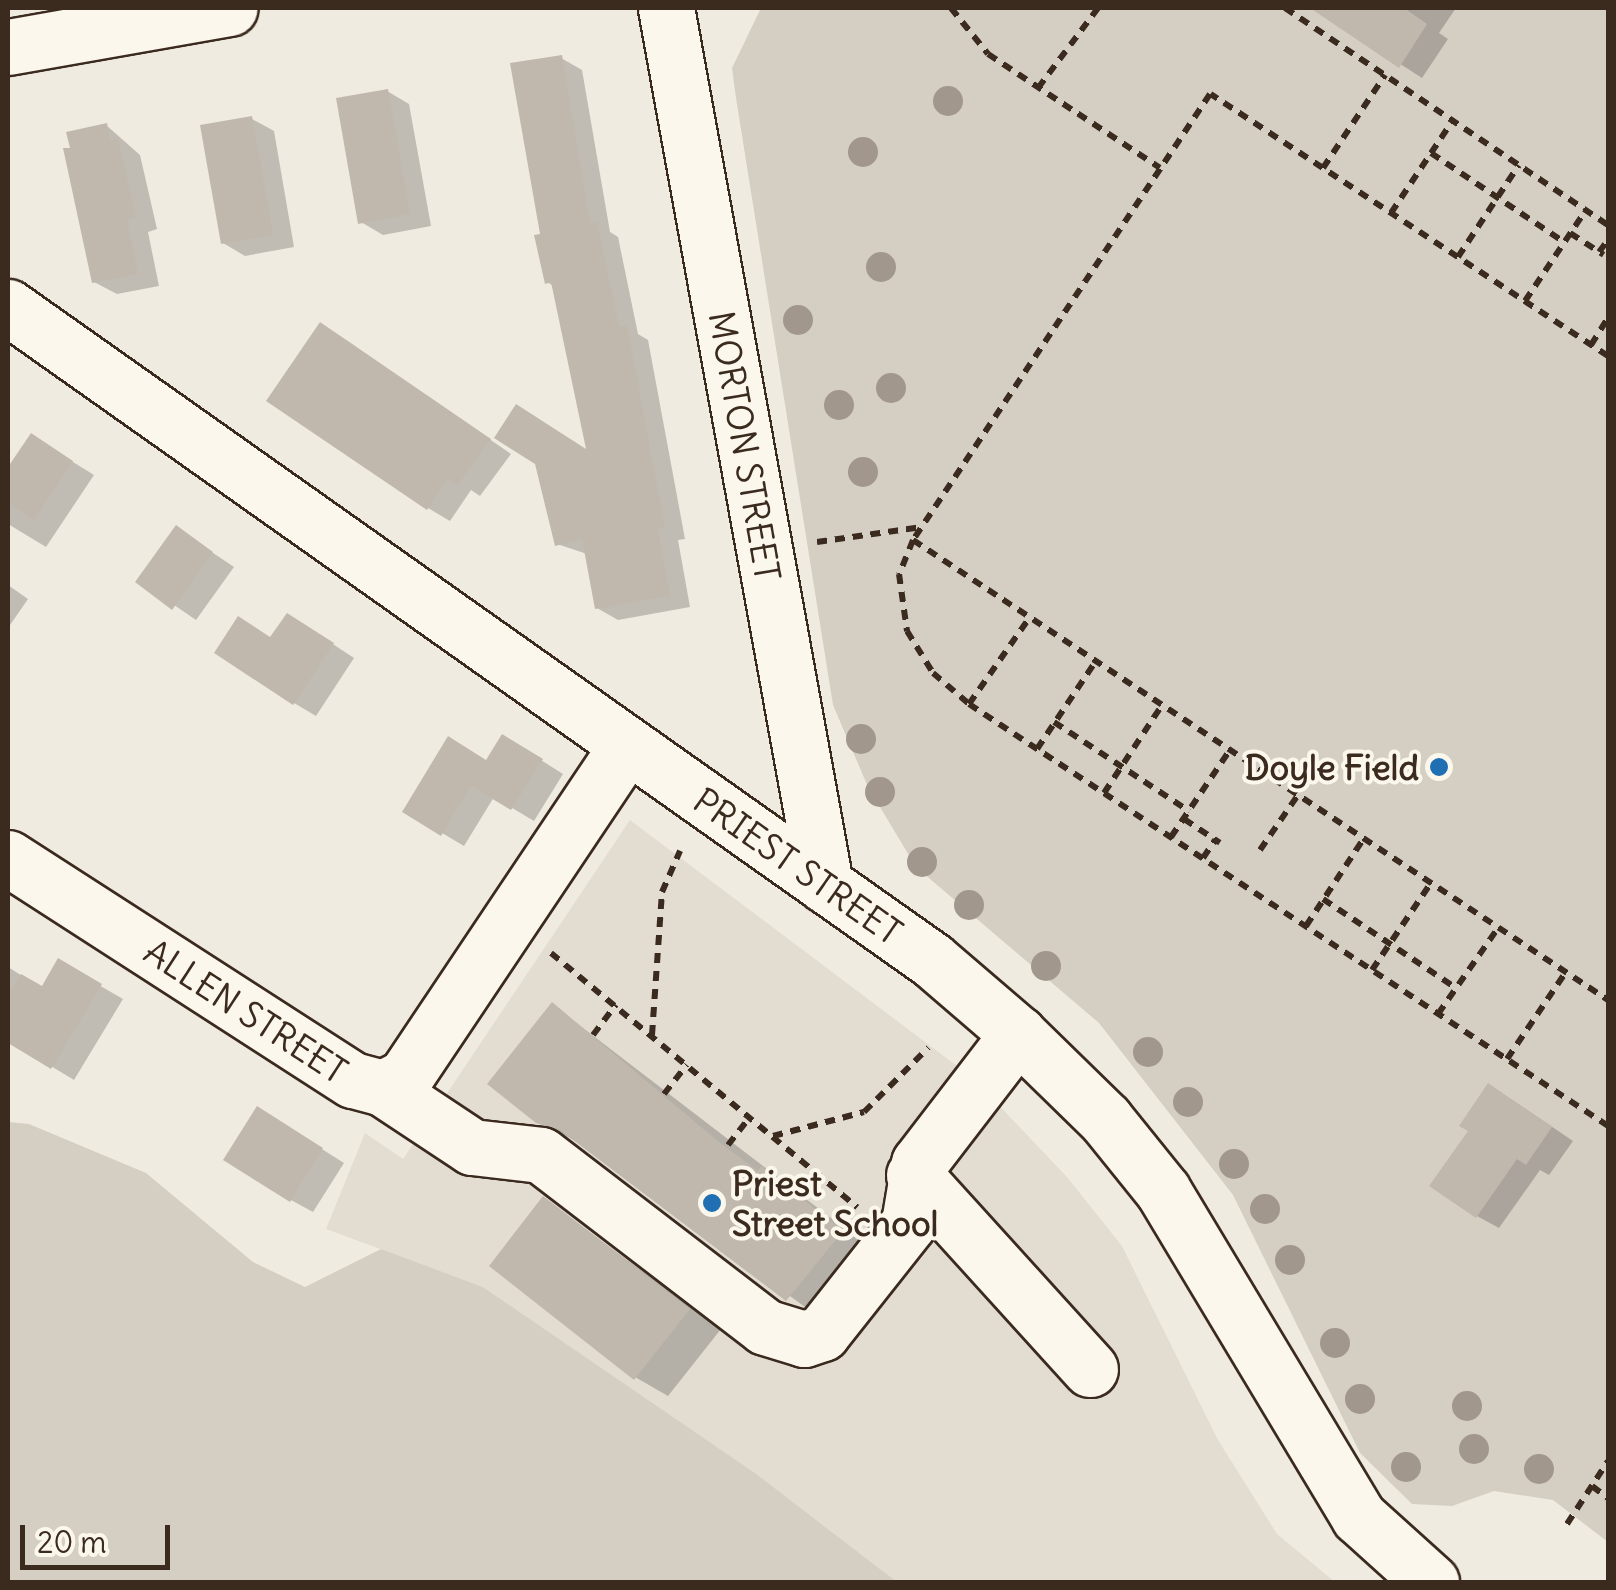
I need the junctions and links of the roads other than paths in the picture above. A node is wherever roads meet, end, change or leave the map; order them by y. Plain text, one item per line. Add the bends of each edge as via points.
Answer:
1 (230, 8) edge
2 (666, 8) edge
3 (8, 47) edge
4 (8, 307) edge
5 (627, 746) junction
6 (8, 858) edge
7 (825, 885) junction
8 (1018, 1034) junction
9 (382, 1088) junction
10 (914, 1175) junction
11 (1090, 1368) dead end
12 (1431, 1582) edge

1 - 3 street
2 - 7 street, MORTON STREET
4 - 5 street, PRIEST STREET
5 - 7 street, PRIEST STREET
5 - 9 street, ALLEN STREET via 405,1076
6 - 9 street, ALLEN STREET via 353,1080
7 - 8 street, PRIEST STREET via 932,960
8 - 10 street
8 - 12 street, PRIEST STREET via 1105,1119 1163,1191 1360,1517
9 - 10 street via 472,1147 541,1155 784,1336 822,1333 914,1210
10 - 11 street

